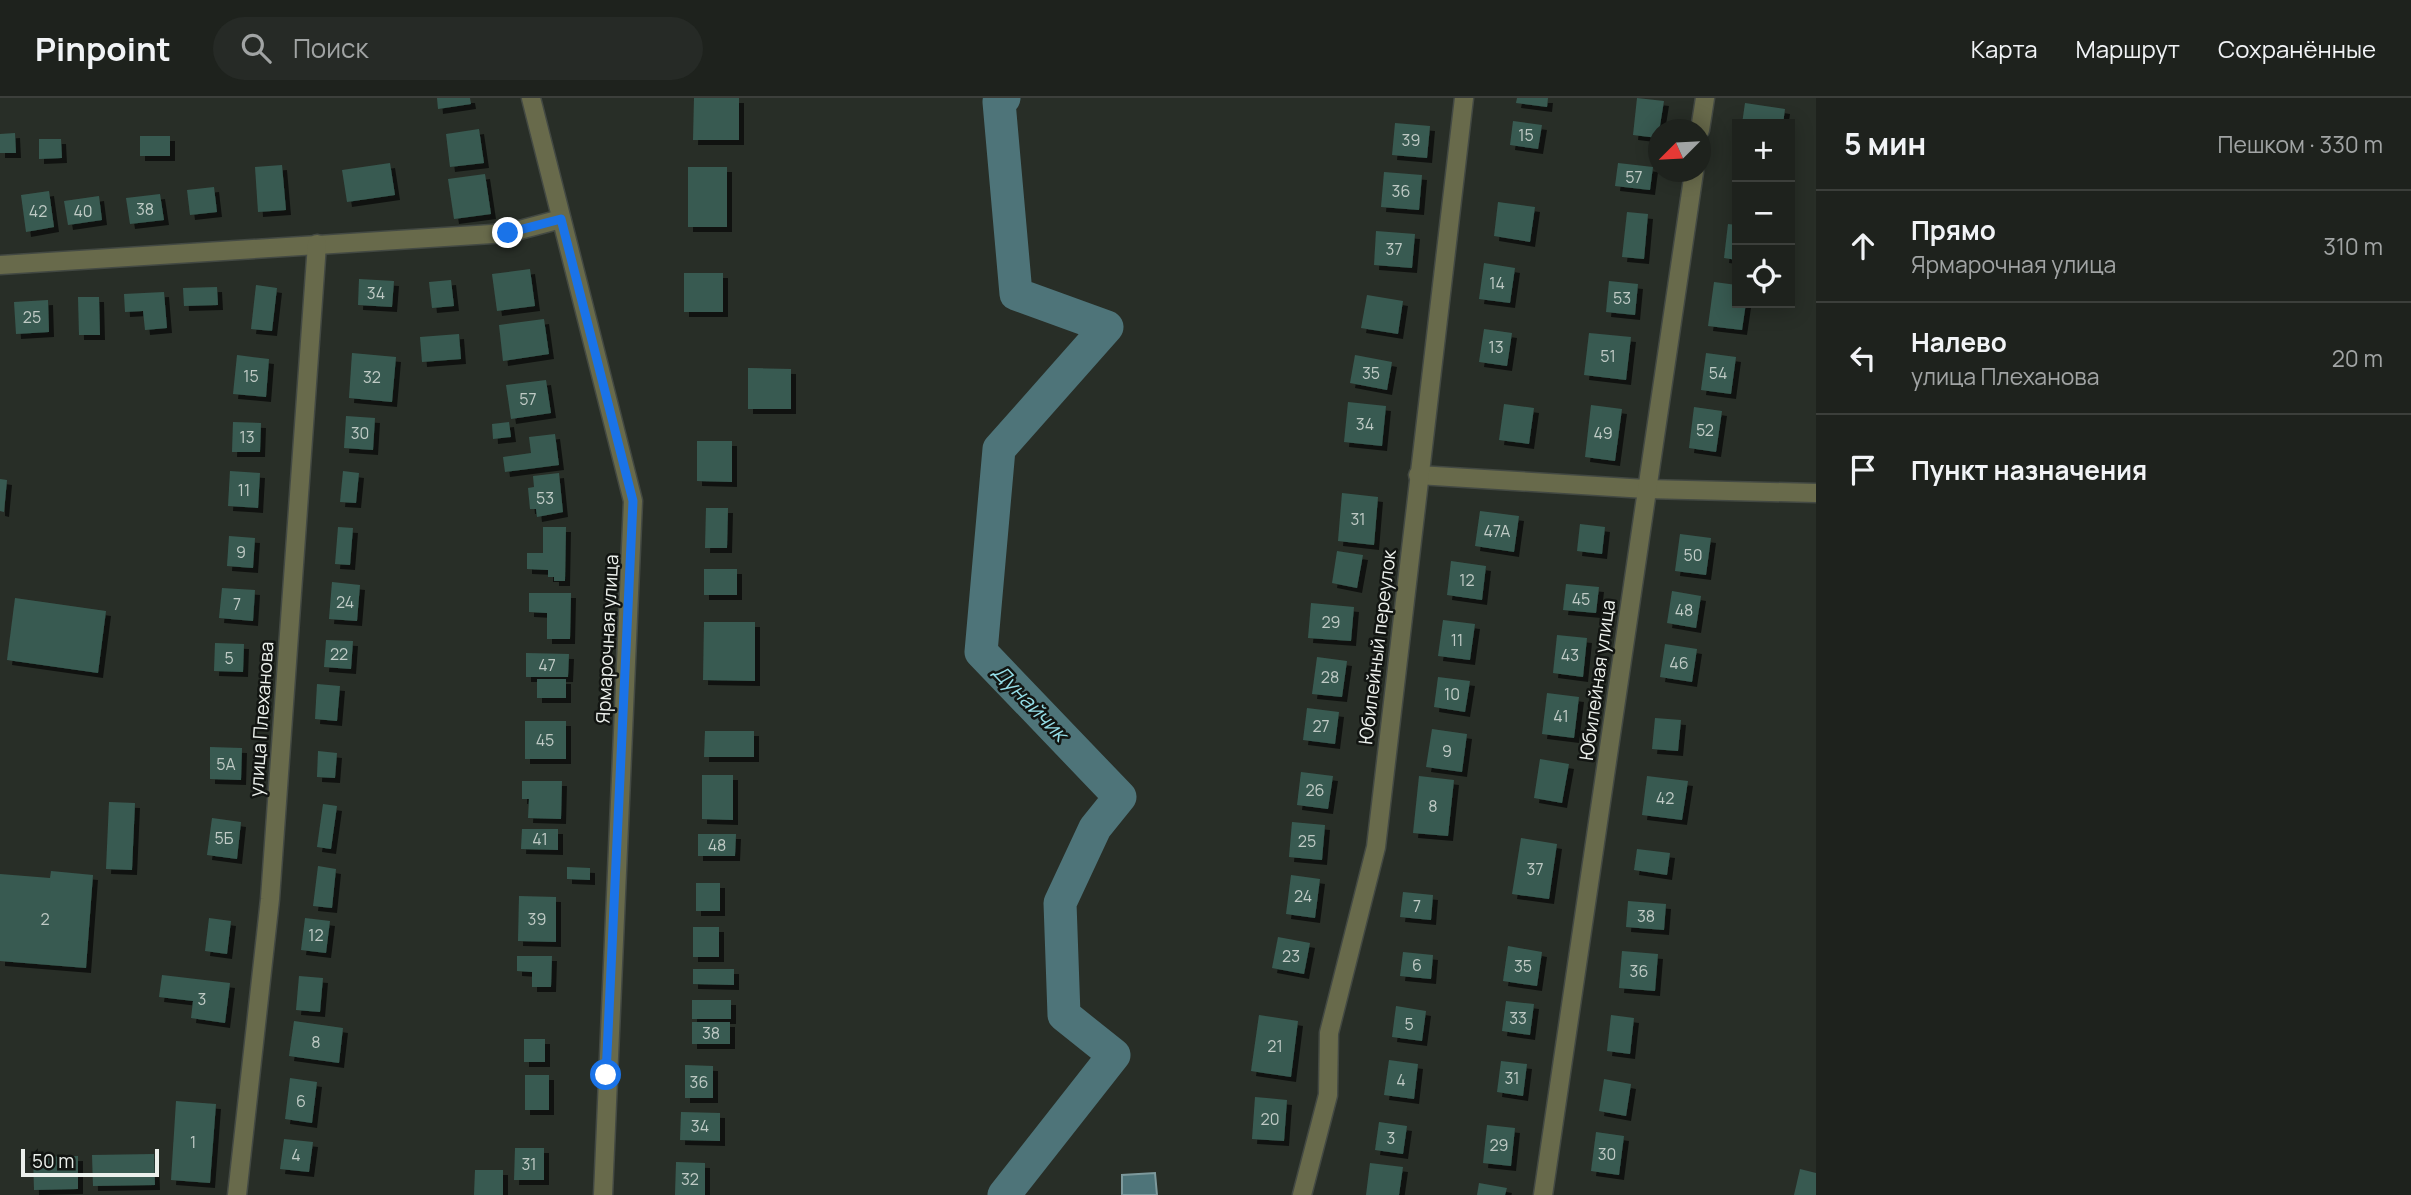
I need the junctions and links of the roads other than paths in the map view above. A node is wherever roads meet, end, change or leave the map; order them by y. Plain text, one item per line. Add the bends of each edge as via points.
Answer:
1 (531, 98) edge
2 (1464, 98) edge
3 (1705, 98) edge
4 (1702, 119) edge
5 (1692, 182) edge
6 (561, 219) junction
7 (317, 244) junction
8 (0, 265) edge
9 (1418, 475) junction
10 (1646, 489) junction
11 (1816, 493) edge
12 (237, 1195) edge
13 (603, 1195) edge
14 (1303, 1195) edge
15 (1542, 1195) edge

1 - 6 street, Ярмарочная улица
2 - 9 street, Юбилейный переулок
3 - 4 street
5 - 10 street, Юбилейная улица
6 - 7 street via 508,233
6 - 13 street, Ярмарочная улица via 633,501
7 - 8 street
7 - 12 street, улица Плеханова via 270,899
9 - 10 street
9 - 14 street, Юбилейный переулок via 1376,847 1329,1033 1328,1094
10 - 11 street
10 - 15 street, Юбилейная улица

